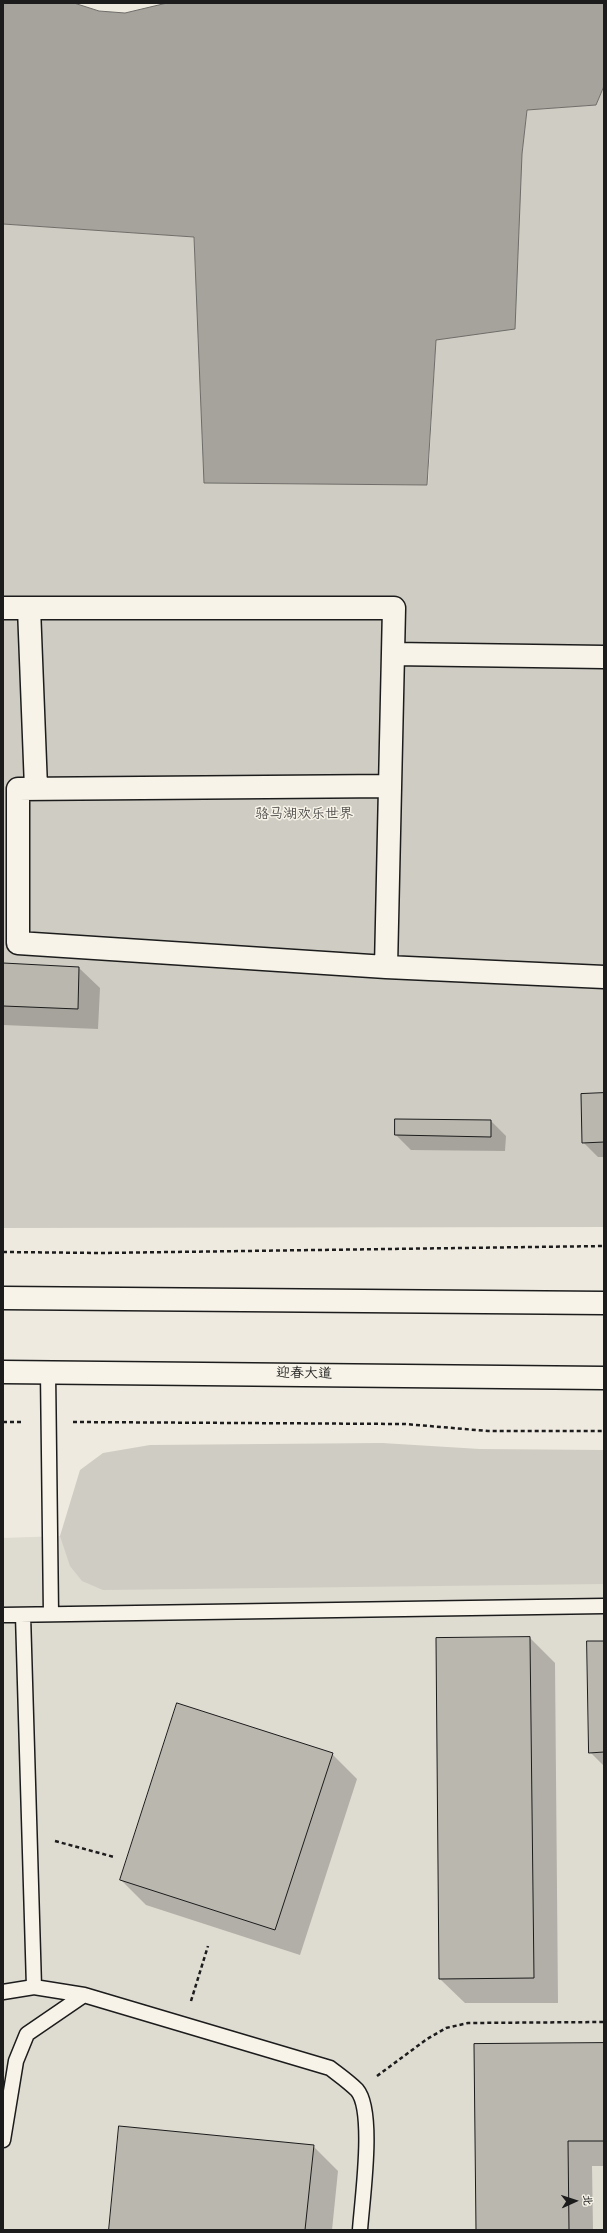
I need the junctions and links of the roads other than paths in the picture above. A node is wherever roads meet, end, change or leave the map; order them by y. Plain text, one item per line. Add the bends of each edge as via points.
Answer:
1 (3, 608) edge
2 (29, 608) junction
3 (393, 654) junction
4 (604, 657) edge
5 (390, 786) junction
6 (36, 788) junction
7 (10, 856) edge
8 (386, 967) junction
9 (604, 977) edge
10 (3, 1298) edge
11 (604, 1303) edge
12 (3, 1372) edge
13 (48, 1372) junction
14 (604, 1378) edge
15 (604, 1606) edge
16 (51, 1614) junction
17 (3, 1615) edge
18 (23, 1615) junction
19 (34, 1986) junction
20 (3, 1992) edge
21 (84, 1995) junction
22 (3, 2140) edge
23 (360, 2230) edge

1 - 2 street
2 - 3 street via 394,608
2 - 6 street
3 - 4 street
3 - 5 street
5 - 6 street
5 - 8 street
6 - 7 street via 18,788
7 - 8 street via 18,943
8 - 9 street
10 - 11 street
12 - 13 street, 迎春大道
13 - 14 street, 迎春大道
13 - 16 lane
15 - 16 lane
16 - 18 lane
17 - 18 lane
18 - 19 lane
19 - 20 lane
19 - 21 lane
21 - 22 lane via 27,2034 16,2061
21 - 23 lane via 330,2068 357,2091 366,2110 367,2131

